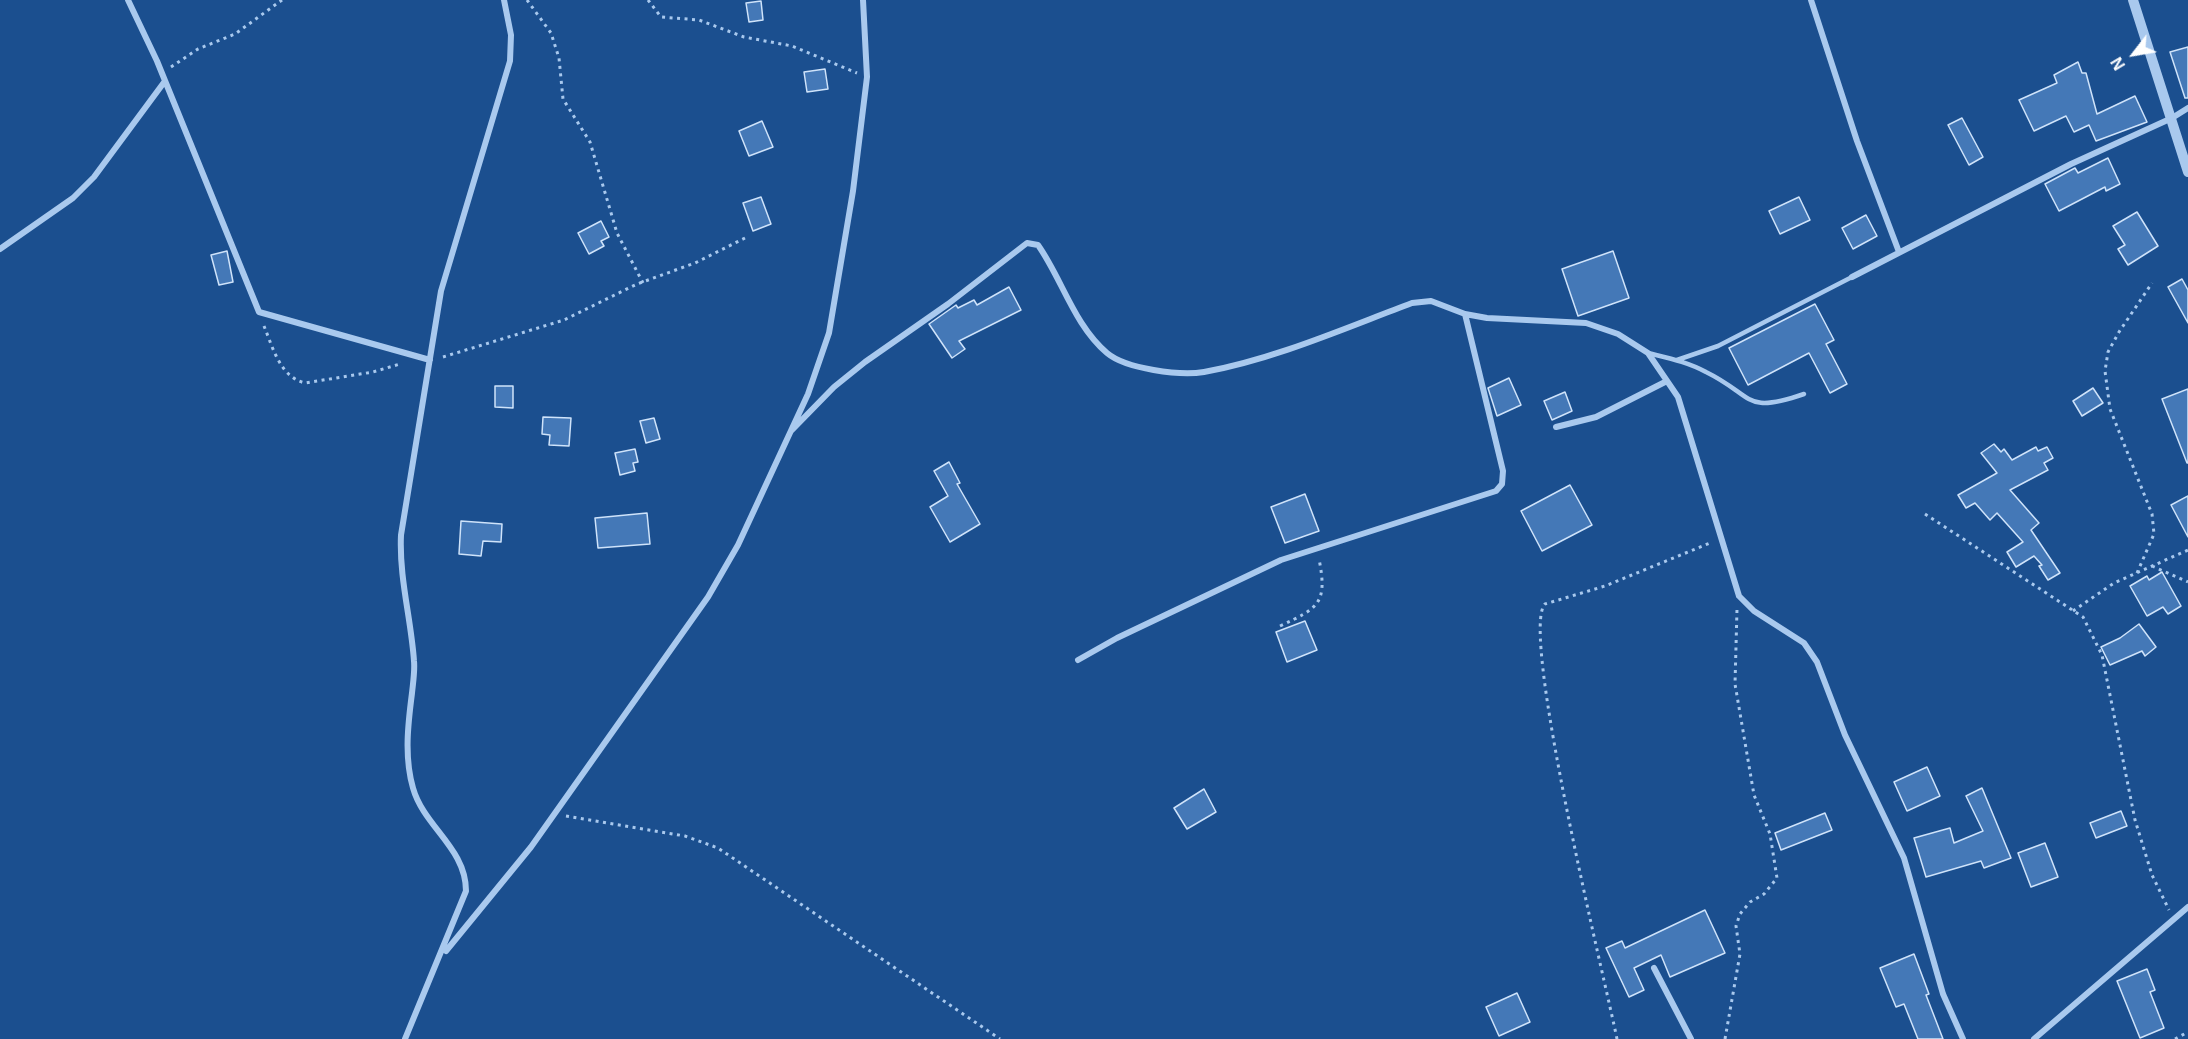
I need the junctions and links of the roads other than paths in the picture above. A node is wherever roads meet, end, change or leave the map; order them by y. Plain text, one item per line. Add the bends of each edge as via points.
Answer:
1 (128, 0) edge
2 (504, 0) edge
3 (863, 0) edge
4 (1811, 0) edge
5 (2133, 0) edge
6 (164, 77) junction
7 (2188, 108) edge
8 (2172, 118) junction
9 (2187, 168) edge
10 (0, 249) edge
11 (1899, 252) junction
12 (1851, 277) joint
13 (1465, 314) junction
14 (1648, 353) junction
15 (430, 360) junction
16 (1677, 360) junction
17 (1667, 381) junction
18 (1804, 394) dead end
19 (1556, 427) dead end
20 (791, 431) junction
21 (1078, 660) dead end
22 (2188, 907) edge
23 (441, 957) junction
24 (1654, 968) dead end
25 (405, 1039) edge
26 (1691, 1039) edge
27 (1963, 1039) edge
28 (2034, 1039) edge

1 - 6 street
2 - 15 street via 511,35 510,61 441,291
3 - 20 street via 867,76 853,191 829,333
4 - 11 street via 1857,141
5 - 8 street
6 - 10 street via 94,177 73,198
6 - 15 street via 259,312
7 - 8 street
8 - 9 street
8 - 11 street via 2071,164
11 - 12 street
12 - 16 lane via 1718,346
13 - 14 street via 1539,322 1586,322 1618,334
13 - 20 street via 1431,301 1412,303 1292,347 1202,372 1155,371 1107,353 1074,310 1038,245 1027,243 865,362
13 - 21 street via 1503,471 1502,484 1492,494 1248,574
14 - 16 lane
14 - 17 street
15 - 23 street via 400,566 415,663 407,746 412,787 459,859 466,880 466,891
16 - 18 lane via 1762,404
17 - 19 street via 1596,417
17 - 27 street via 1678,397 1739,596 1754,611 1804,643 1817,662 1845,735 1904,858 1942,994
20 - 23 street via 738,545 708,597 555,814
22 - 28 street
23 - 25 street
24 - 26 street

